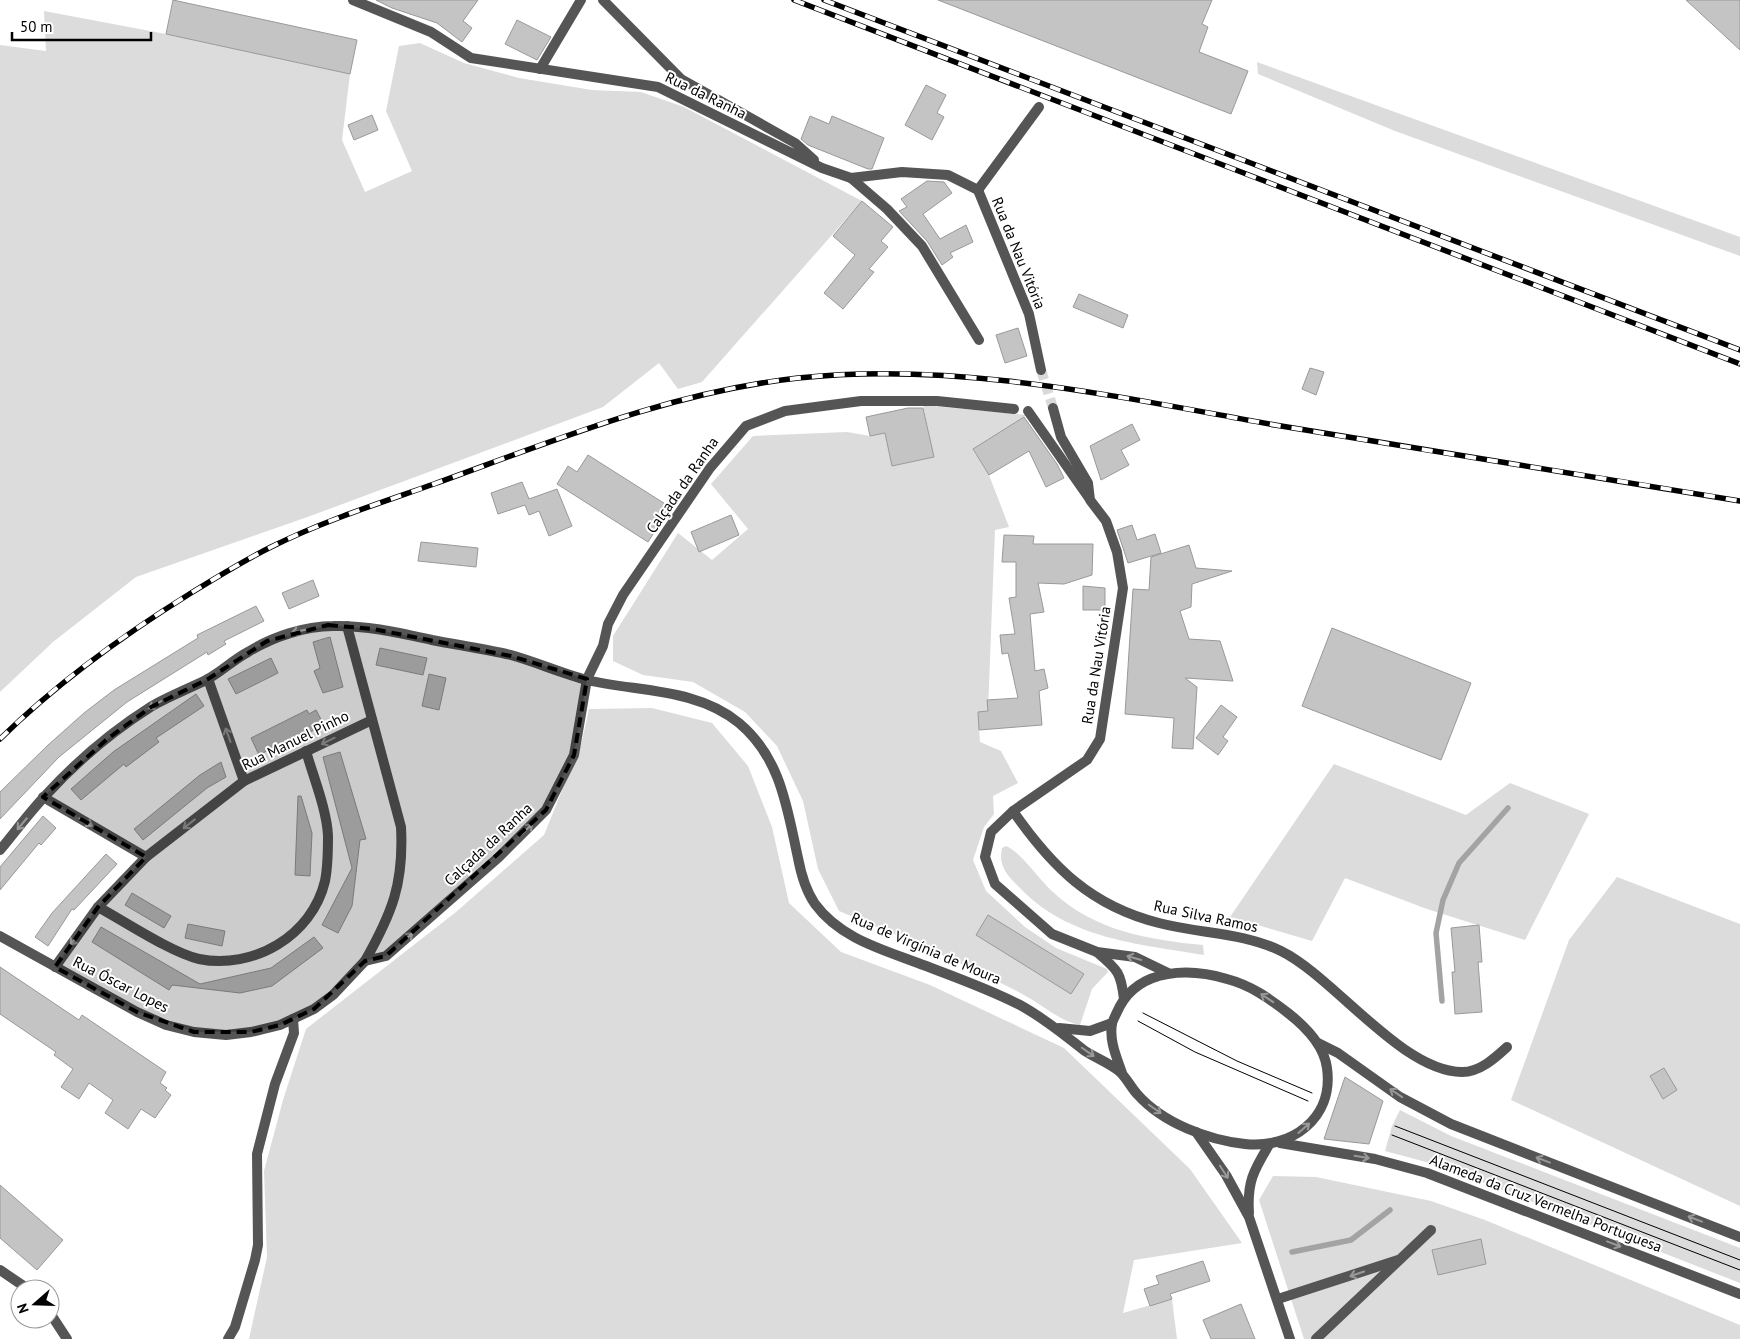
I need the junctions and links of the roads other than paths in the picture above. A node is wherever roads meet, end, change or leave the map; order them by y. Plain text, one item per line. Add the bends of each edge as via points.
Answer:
1 (353, 0) edge
2 (581, 0) edge
3 (603, 0) edge
4 (540, 69) junction
5 (1038, 107) dead end
6 (822, 168) junction
7 (851, 178) junction
8 (978, 190) junction
9 (979, 340) dead end
10 (1041, 370) tunnel mouth
11 (1053, 408) tunnel mouth
12 (1014, 409) dead end
13 (1028, 411) dead end
14 (1090, 500) junction
15 (347, 626) junction
16 (208, 679) junction
17 (587, 680) junction
18 (372, 720) junction
19 (306, 751) junction
20 (244, 781) junction
21 (44, 797) junction
22 (1013, 811) junction
23 (0, 850) edge
24 (146, 857) junction
25 (98, 907) junction
26 (0, 936) edge
27 (1097, 952) junction
28 (365, 962) junction
29 (55, 967) junction
30 (1168, 973) junction
31 (1124, 999) junction
32 (293, 1019) junction
33 (1112, 1023) junction
34 (1058, 1028) junction
35 (1318, 1043) junction
36 (1507, 1047) dead end
37 (1122, 1073) junction
38 (1196, 1132) junction
39 (1280, 1143) junction
40 (1268, 1146) junction
41 (1249, 1217) junction
42 (1431, 1230) dead end
43 (1740, 1237) edge
44 (1403, 1258) junction
45 (0, 1270) edge
46 (13, 1279) edge
47 (1740, 1294) edge
48 (1278, 1300) junction
49 (60, 1328) edge
50 (67, 1339) edge
51 (228, 1339) edge
52 (1290, 1339) edge
53 (1316, 1339) edge

1 - 4 street, Rua da Ranha via 430,32 471,58
2 - 4 street
3 - 6 street, Rua da Ranha via 681,79 795,142
4 - 6 street, Rua da Ranha via 658,86
5 - 8 street, Rua da Nau Vitória
6 - 7 street, Rua da Ranha
7 - 8 street, Rua da Ranha via 902,172 948,175
7 - 9 street via 887,209 922,246
8 - 10 street, Rua da Nau Vitória via 1028,314
11 - 14 street, Rua da Nau Vitória via 1061,437 1088,484
12 - 17 street, Calçada da Ranha via 937,401 860,402 785,411 746,426 710,468 622,595
13 - 14 street
14 - 22 street, Rua da Nau Vitória via 1106,521 1117,552 1123,588 1100,739 1087,760
15 -> 16 street, Rua de Virgínia de Moura via 328,625 267,641
15 - 17 street, Rua de Virgínia de Moura via 394,632 511,656
15 - 18 street
20 -> 16 street
16 -> 21 street, Rua de Virgínia de Moura via 151,707 106,740
28 -> 17 street, Calçada da Ranha via 386,956 546,810 574,755
17 - 34 street, Rua de Virgínia de Moura via 688,697 739,722 773,766 785,792 807,890 836,927 861,941 984,988
18 -> 19 street, Rua Manuel Pinho
18 - 28 street, Rua Manuel Pinho via 402,827 403,859 385,926
19 - 20 street, Rua Manuel Pinho
19 - 25 street via 328,833 328,858 316,902 304,921 284,941 242,959 199,959
20 -> 24 street, Rua Manuel Pinho
21 -> 23 street, Rua de Virgínia de Moura
21 -> 24 street
22 - 27 street, Rua da Nau Vitória via 991,832 985,857 995,884 1052,934
22 - 36 street, Rua Silva Ramos via 1067,877 1112,908 1160,924 1247,938 1287,954 1391,1039 1432,1065 1462,1072 1487,1064
24 - 25 street, Rua Manuel Pinho
25 -> 29 street, Rua Manuel Pinho
26 - 29 street, Rua Óscar Lopes
30 -> 27 street, Rua da Nau Vitória via 1135,957
27 - 31 street, Rua da Nau Vitória via 1116,968 1121,977
28 - 32 street, Calçada da Ranha via 333,995
29 - 32 street, Rua Óscar Lopes via 137,1012 166,1025 194,1032 226,1035 251,1032
30 - 31 street via 1144,981
35 -> 30 street via 1300,1022 1266,996 1245,985 1196,972
31 - 33 street
32 - 51 street via 294,1033 272,1092 257,1154 256,1260 235,1327
33 - 34 street, Rua de Virgínia de Moura via 1090,1031
33 - 37 street via 1113,1049
34 -> 37 street, Rua de Virgínia de Moura via 1088,1053
39 -> 35 street via 1294,1137 1314,1119 1326,1095 1327,1068
43 -> 35 street via 1451,1124 1400,1097 1338,1053
37 -> 38 street via 1147,1103
38 - 40 street via 1218,1140
38 -> 41 street via 1226,1175
39 - 40 street
39 -> 47 street, Alameda da Cruz Vermelha Portuguesa via 1375,1159 1427,1173
40 - 41 street via 1252,1175 1248,1191
41 - 48 street
42 - 44 street
44 -> 48 street
44 - 53 street
45 - 46 street
48 - 52 street
49 - 50 street

